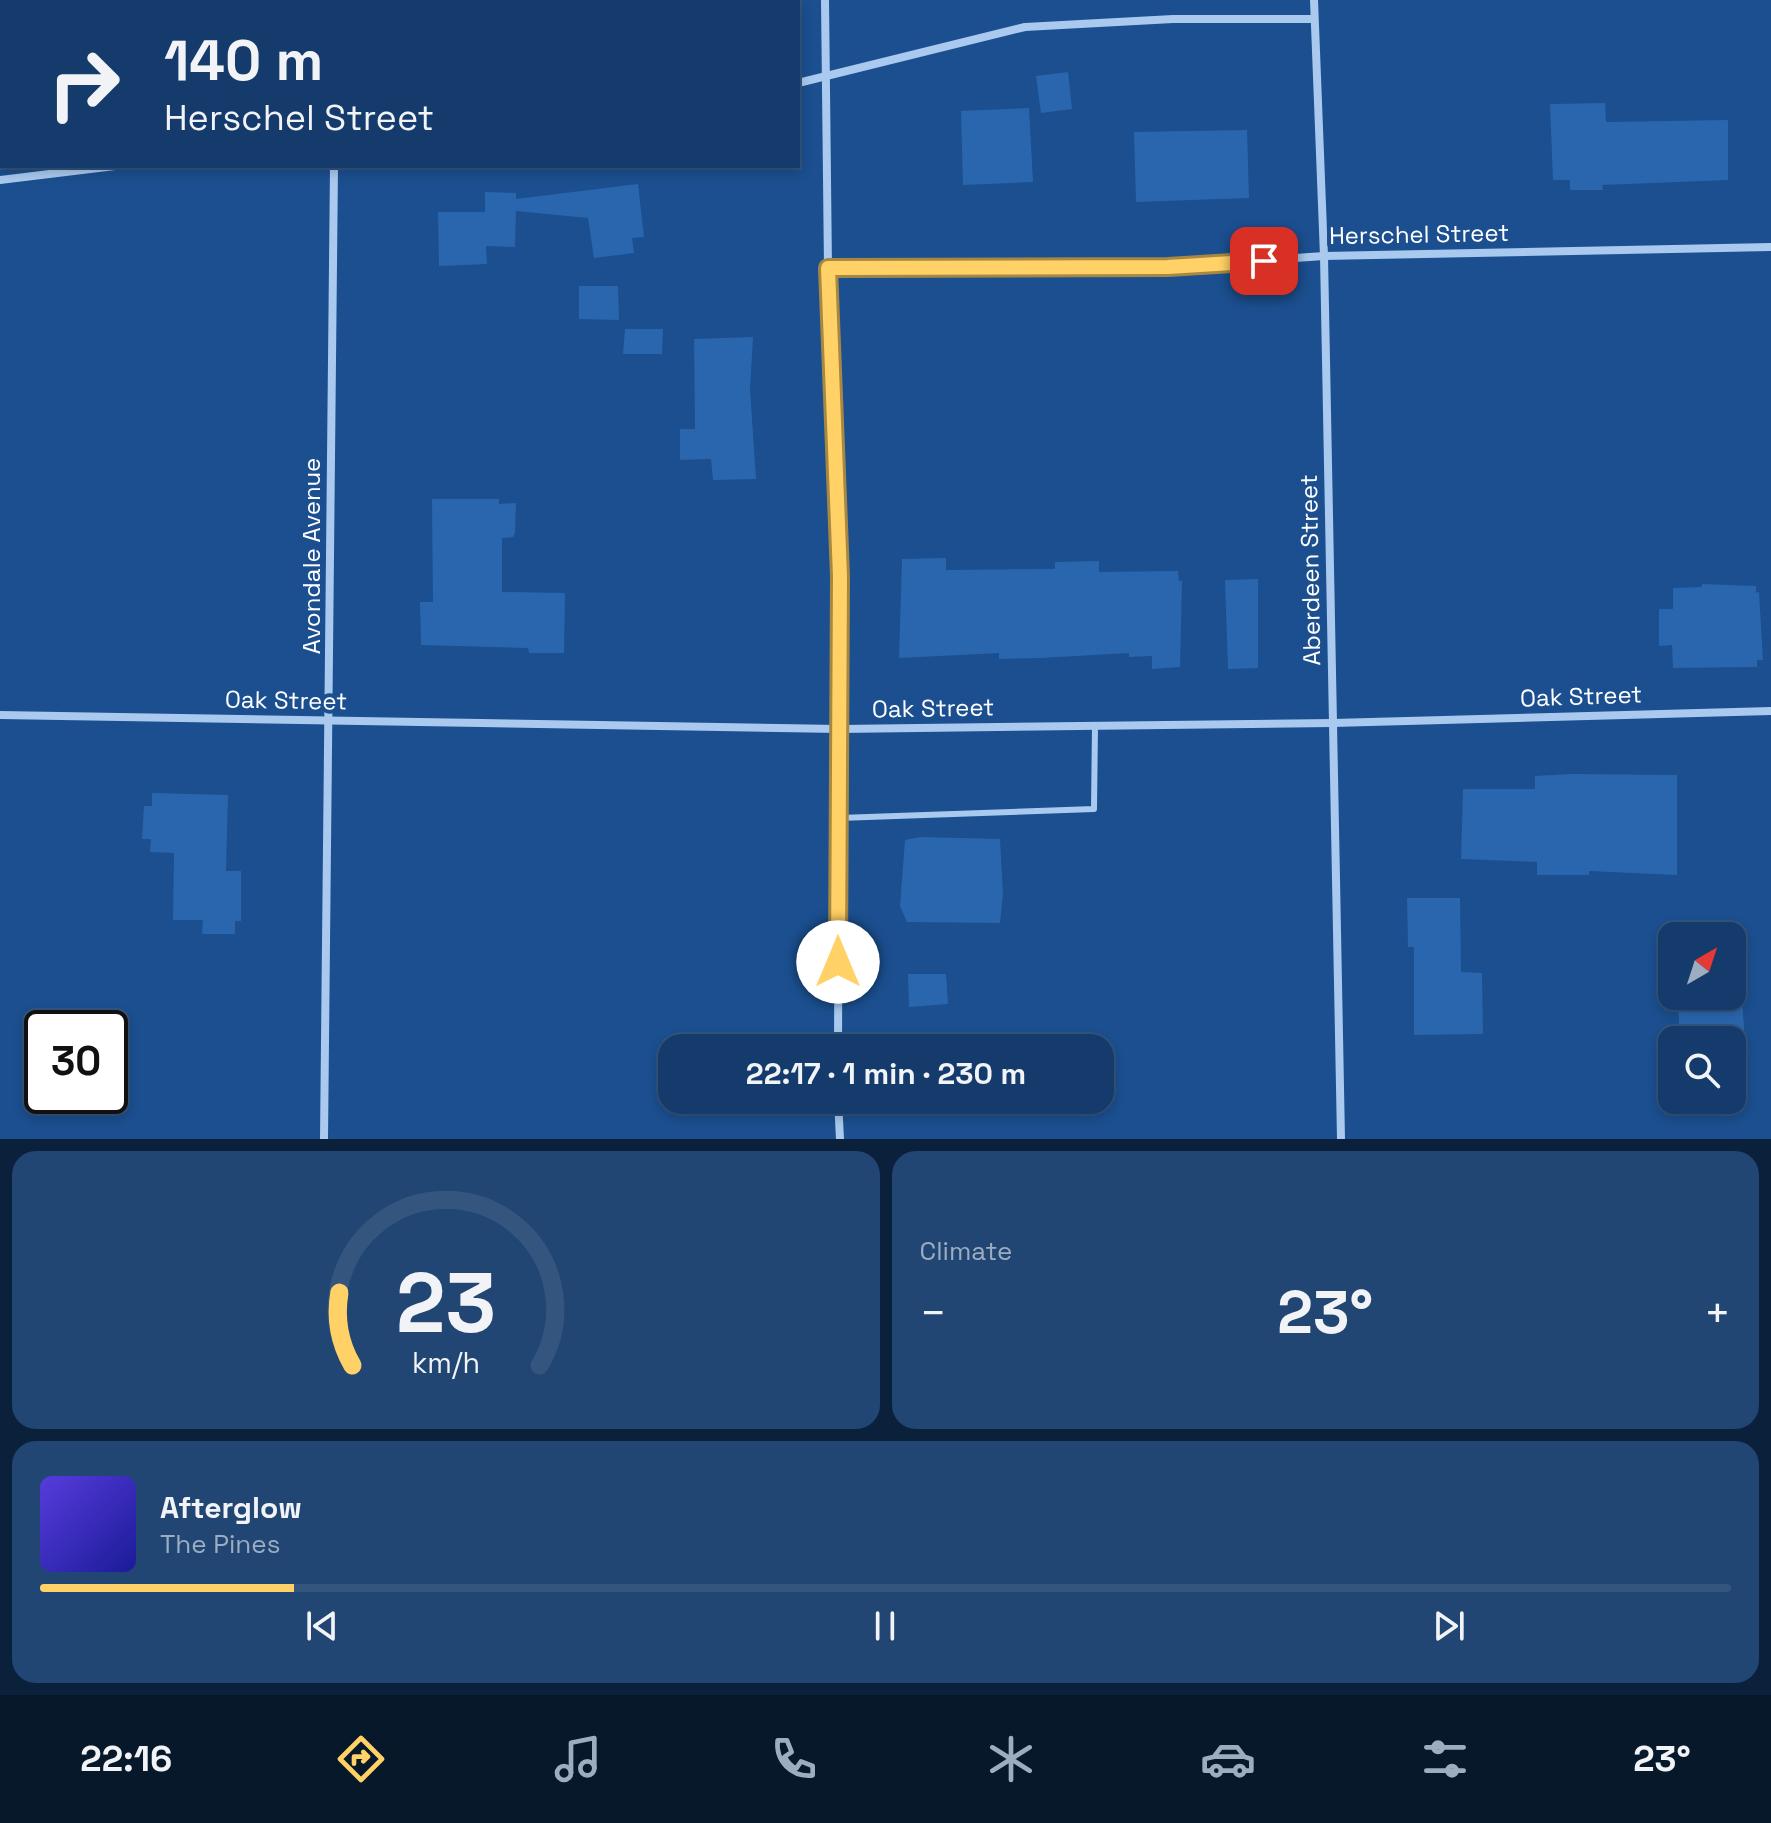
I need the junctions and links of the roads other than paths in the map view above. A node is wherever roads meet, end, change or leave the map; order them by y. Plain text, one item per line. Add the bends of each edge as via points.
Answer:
1 (825, 0) edge
2 (1314, 0) edge
3 (1314, 19) junction
4 (825, 76) junction
5 (800, 82) edge
6 (99, 168) edge
7 (334, 168) edge
8 (0, 180) edge
9 (1771, 247) edge
10 (1324, 256) junction
11 (828, 268) junction
12 (1771, 711) edge
13 (0, 715) edge
14 (330, 721) junction
15 (1333, 723) junction
16 (1095, 726) junction
17 (839, 729) junction
18 (839, 818) junction
19 (838, 1034) edge
20 (839, 1114) edge
21 (324, 1139) edge
22 (840, 1139) edge
23 (1341, 1139) edge

1 - 4 street
2 - 3 street, Aberdeen Street
3 - 4 street via 1025,27
3 - 10 street, Aberdeen Street
4 - 5 street
4 - 11 street
6 - 8 street
7 - 14 street, Avondale Avenue
9 - 10 street, Herschel Street
10 - 11 street, Herschel Street via 1168,267
10 - 15 street, Aberdeen Street
11 - 17 street via 840,576
12 - 15 street, Oak Street
13 - 14 street, Oak Street
14 - 17 street, Oak Street
14 - 21 street, Avondale Avenue
15 - 16 street, Oak Street
15 - 23 street, Aberdeen Street
16 - 17 street, Oak Street
16 - 18 lane via 1094,809
17 - 18 street
18 - 19 street
20 - 22 street

